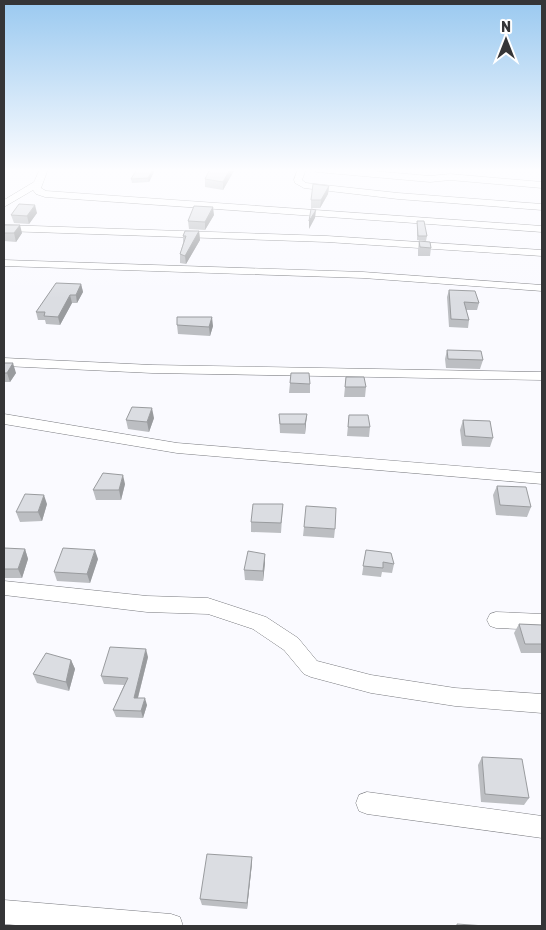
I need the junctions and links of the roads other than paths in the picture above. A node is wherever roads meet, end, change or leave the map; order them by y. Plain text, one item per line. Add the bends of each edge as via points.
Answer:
1 (306, 212) edge
2 (4, 228) edge
3 (542, 229) edge
4 (542, 253) edge
5 (4, 263) edge
6 (542, 288) edge
7 (4, 362) edge
8 (542, 376) edge
9 (4, 419) edge
10 (542, 479) edge
11 (4, 588) edge
12 (496, 620) dead end
13 (542, 622) edge
14 (542, 704) edge
15 (367, 803) dead end
16 (542, 827) edge
17 (4, 912) edge
18 (171, 926) edge

1 - 3 street
2 - 4 street via 327,239
5 - 6 street via 363,275
7 - 8 street via 152,369
9 - 10 street via 177,448
11 - 14 street via 147,604 208,606 259,623 291,644 311,668 371,684 455,697
12 - 13 street
15 - 16 street
17 - 18 street

